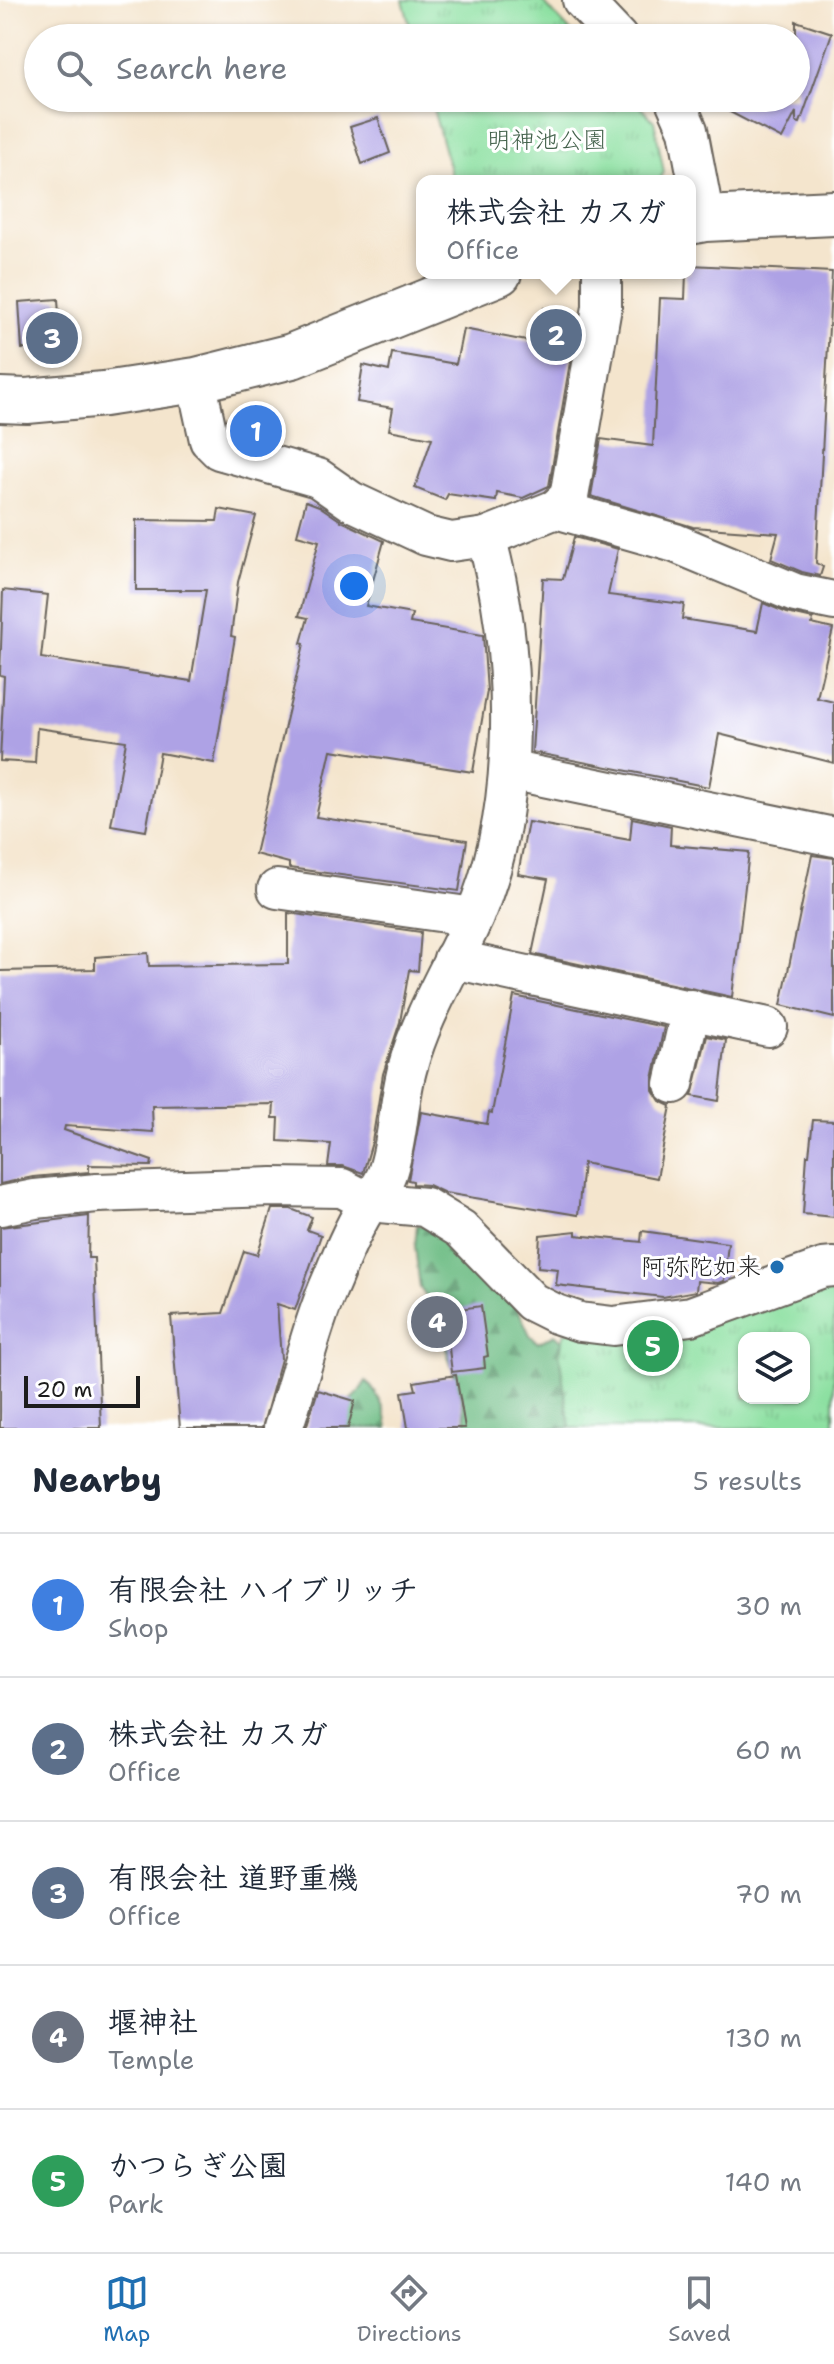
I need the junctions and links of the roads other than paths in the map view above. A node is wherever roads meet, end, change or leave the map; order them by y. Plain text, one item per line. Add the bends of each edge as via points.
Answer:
1 (582, 0) edge
2 (605, 24) edge
3 (680, 112) edge
4 (693, 175) edge
5 (834, 213) edge
6 (698, 221) edge
7 (484, 279) edge
8 (602, 279) edge
9 (196, 380) junction
10 (0, 400) edge
11 (556, 509) junction
12 (486, 537) junction
13 (834, 601) edge
14 (509, 770) junction
15 (834, 837) edge
16 (277, 889) dead end
17 (474, 917) junction
18 (453, 959) junction
19 (691, 1009) junction
20 (768, 1027) dead end
21 (674, 1084) dead end
22 (369, 1202) junction
23 (0, 1206) edge
24 (834, 1267) edge
25 (283, 1428) edge

1 - 2 street
3 - 4 street via 688,130
5 - 6 street
7 - 9 street via 292,356
8 - 11 street via 602,307 569,497
9 - 10 street via 104,394
9 - 12 street via 209,440 219,450 318,478 351,501 426,536 451,542
11 - 12 street
11 - 13 street via 675,543 795,593
12 - 14 street via 502,624
14 - 15 street
14 - 17 street via 496,853
16 - 17 street
17 - 18 street
18 - 19 street
18 - 22 street via 408,1065 389,1169 381,1190
19 - 20 street
19 - 21 street
22 - 23 street via 342,1188 273,1187 97,1193
22 - 24 street via 425,1207 461,1229 532,1302 580,1322 613,1326 691,1316
22 - 25 street via 331,1281

